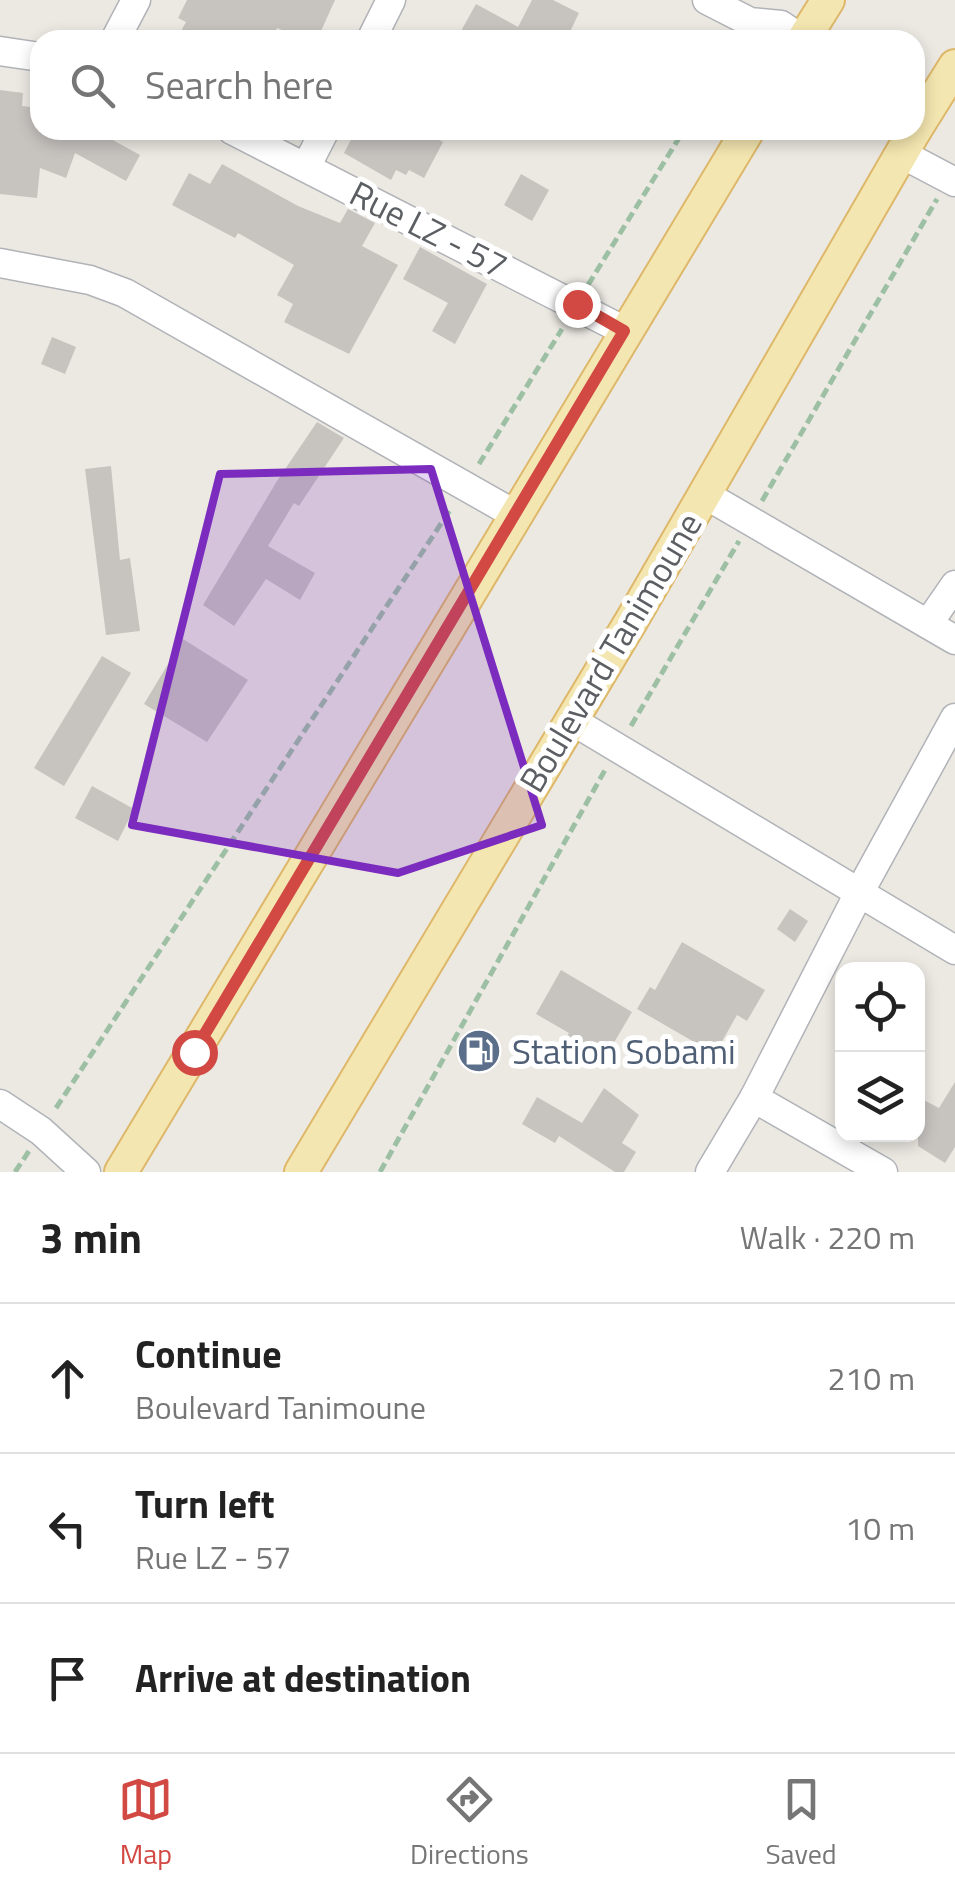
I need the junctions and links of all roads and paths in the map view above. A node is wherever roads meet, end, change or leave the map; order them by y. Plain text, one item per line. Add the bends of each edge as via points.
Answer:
1 (136, 0) edge
2 (391, 0) edge
3 (706, 0) edge
4 (828, 0) edge
5 (120, 30) edge
6 (376, 30) edge
7 (788, 30) edge
8 (809, 30) edge
9 (0, 50) edge
10 (30, 54) edge
11 (955, 66) edge
12 (925, 114) edge
13 (253, 140) edge
14 (320, 140) edge
15 (678, 140) edge
16 (742, 140) edge
17 (909, 140) edge
18 (912, 140) edge
19 (306, 166) junction
20 (952, 181) edge
21 (0, 263) edge
22 (577, 304) junction
23 (624, 331) junction
24 (466, 485) junction
25 (704, 494) junction
26 (516, 515) junction
27 (750, 520) junction
28 (955, 585) edge
29 (928, 624) junction
30 (955, 640) edge
31 (955, 718) edge
32 (571, 720) junction
33 (618, 747) junction
34 (859, 892) junction
35 (955, 950) edge
36 (754, 1098) junction
37 (0, 1104) edge
38 (41, 1131) junction
39 (15, 1172) edge
40 (86, 1172) edge
41 (121, 1172) edge
42 (301, 1172) edge
43 (380, 1172) edge
44 (710, 1172) edge
45 (883, 1172) edge

1 - 5 street
2 - 6 street
3 - 7 street via 750,22
4 - 8 main road
9 - 10 street
11 - 12 main road, Boulevard Tanimoune
13 - 19 street, Rue LZ - 57
14 - 19 street
15 - 22 path
16 - 23 main road
17 - 25 main road, Boulevard Tanimoune
18 - 20 street
19 - 22 street, Rue LZ - 57
20 - 27 path
21 - 24 street via 124,293
22 - 23 street, Rue LZ - 57
22 - 24 path
23 - 26 main road
24 - 26 street
24 - 38 path
25 - 27 street
25 - 32 main road, Boulevard Tanimoune
26 - 41 main road
27 - 29 street
27 - 33 path
28 - 29 street
29 - 30 street
31 - 34 street
32 - 33 street
32 - 42 main road, Boulevard Tanimoune
33 - 34 street
33 - 43 path
34 - 35 street
34 - 36 street
36 - 44 street
36 - 45 street
37 - 38 street
38 - 39 path
38 - 40 street

